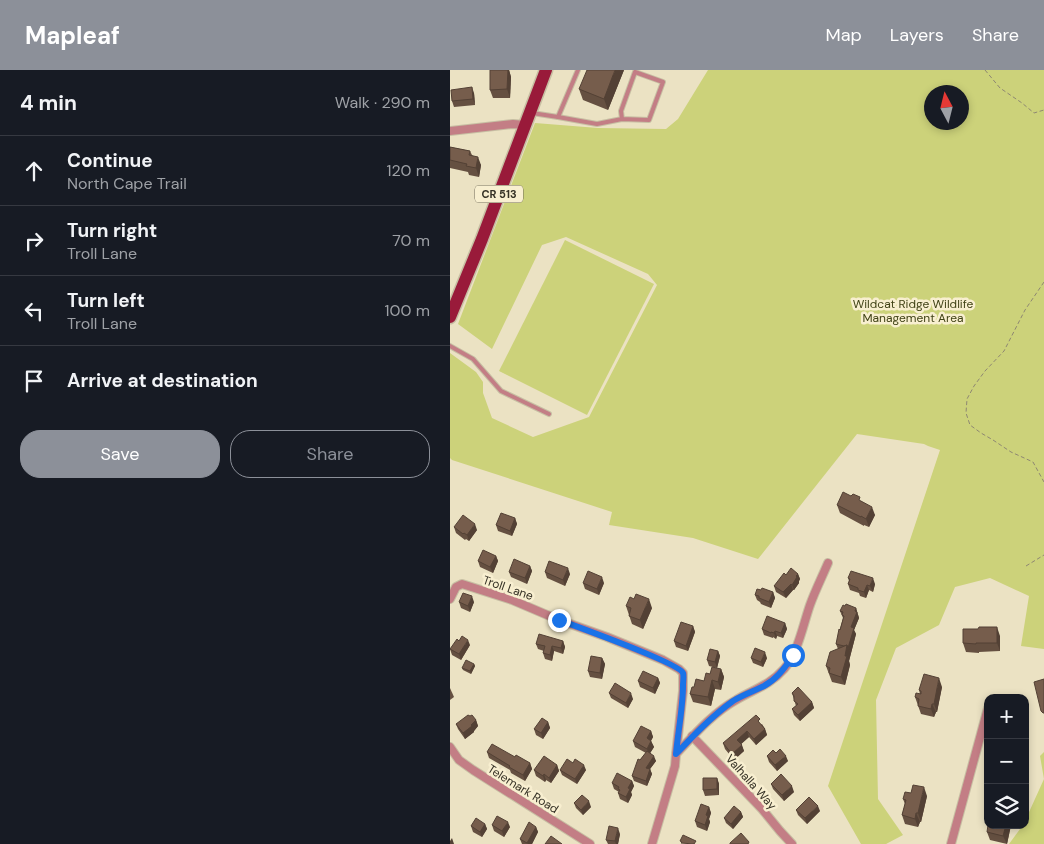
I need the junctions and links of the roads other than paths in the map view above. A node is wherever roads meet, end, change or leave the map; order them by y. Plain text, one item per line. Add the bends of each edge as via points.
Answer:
1 (546, 70) edge
2 (578, 70) edge
3 (529, 112) junction
4 (558, 117) junction
5 (622, 119) junction
6 (525, 125) junction
7 (450, 131) edge
8 (450, 318) edge
9 (450, 346) edge
10 (549, 414) dead end
11 (828, 563) dead end
12 (450, 599) edge
13 (984, 723) edge
14 (692, 736) junction
15 (450, 747) edge
16 (676, 754) junction
17 (590, 844) edge
18 (652, 844) edge
19 (792, 844) edge
20 (951, 844) edge

1 - 3 main road, CR 513
2 - 4 lane
3 - 4 lane
3 - 6 main road, CR 513
4 - 5 lane via 597,124
5 - 5 lane via 649,120 663,82 635,72 621,111
6 - 7 street
6 - 8 main road, CR 513
9 - 10 lane via 473,359 502,391
11 - 14 street via 785,668 774,680 734,700
12 - 16 street, Troll Lane via 456,587 462,584 607,637 679,669 683,673 683,691
13 - 20 street
14 - 16 street
14 - 19 street, Valhalla Way
15 - 17 street, Telemark Road via 459,760 473,770
16 - 18 street

